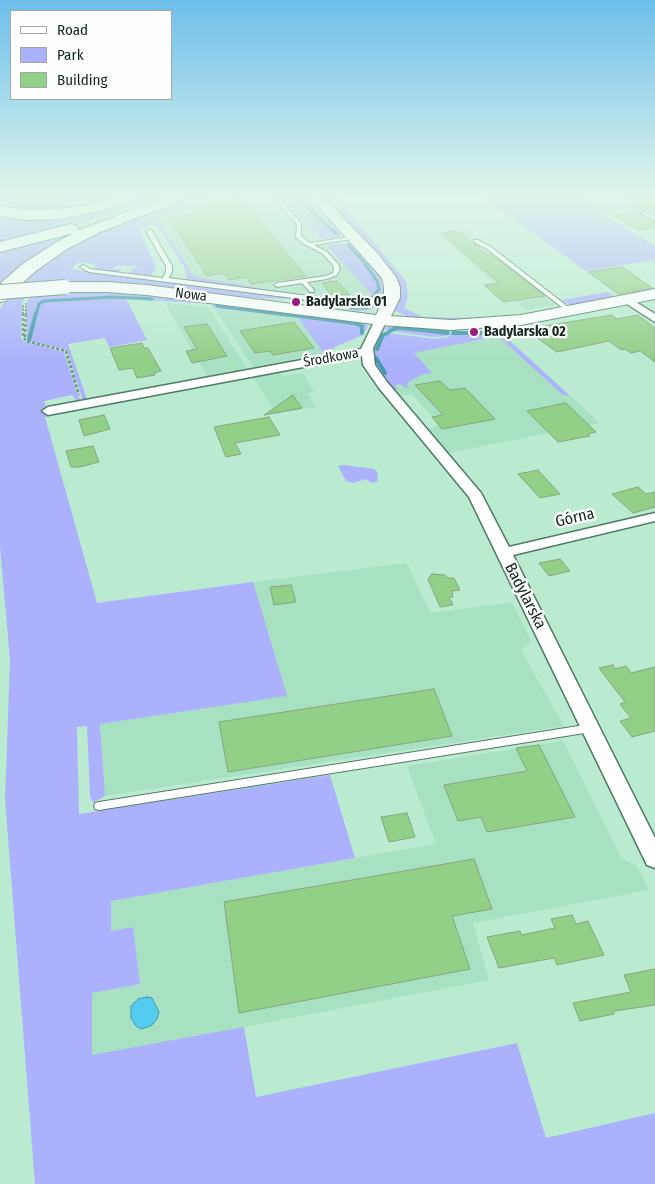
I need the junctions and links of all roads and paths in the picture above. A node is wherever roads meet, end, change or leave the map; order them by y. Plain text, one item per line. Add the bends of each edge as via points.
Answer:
1 (52, 252) edge
2 (162, 252) edge
3 (324, 252) edge
4 (367, 252) edge
5 (494, 252) edge
6 (83, 267) dead end
7 (165, 280) junction
8 (303, 281) junction
9 (277, 285) dead end
10 (312, 291) dead end
11 (0, 292) edge
12 (655, 294) edge
13 (0, 297) edge
14 (391, 300) junction
15 (628, 300) junction
16 (24, 301) dead end
17 (570, 311) junction
18 (655, 319) edge
19 (382, 320) junction
20 (366, 352) junction
21 (82, 404) junction
22 (48, 411) dead end
23 (655, 517) edge
24 (503, 553) junction
25 (591, 728) junction
26 (99, 806) dead end
27 (655, 860) edge

1 - 13 highway via 30,267
2 - 7 lane via 169,266
3 - 8 lane via 338,269 337,273
4 - 14 street via 389,277
5 - 17 lane
6 - 7 lane
7 - 14 lane via 342,303
8 - 9 lane
8 - 10 lane
11 - 19 street, Nowa, bridge via 106,287
12 - 15 street
14 - 19 street
15 - 17 street
15 - 18 street
16 - 21 path via 23,336 26,341 66,351
17 - 19 street via 473,325
19 - 20 street, Środkowa
20 - 21 street, Środkowa
20 - 24 street, Badylarska via 375,375 473,491
21 - 22 street, Środkowa via 62,404
23 - 24 street, Górna
24 - 25 street, Badylarska
25 - 26 lane
25 - 27 street, Badylarska

